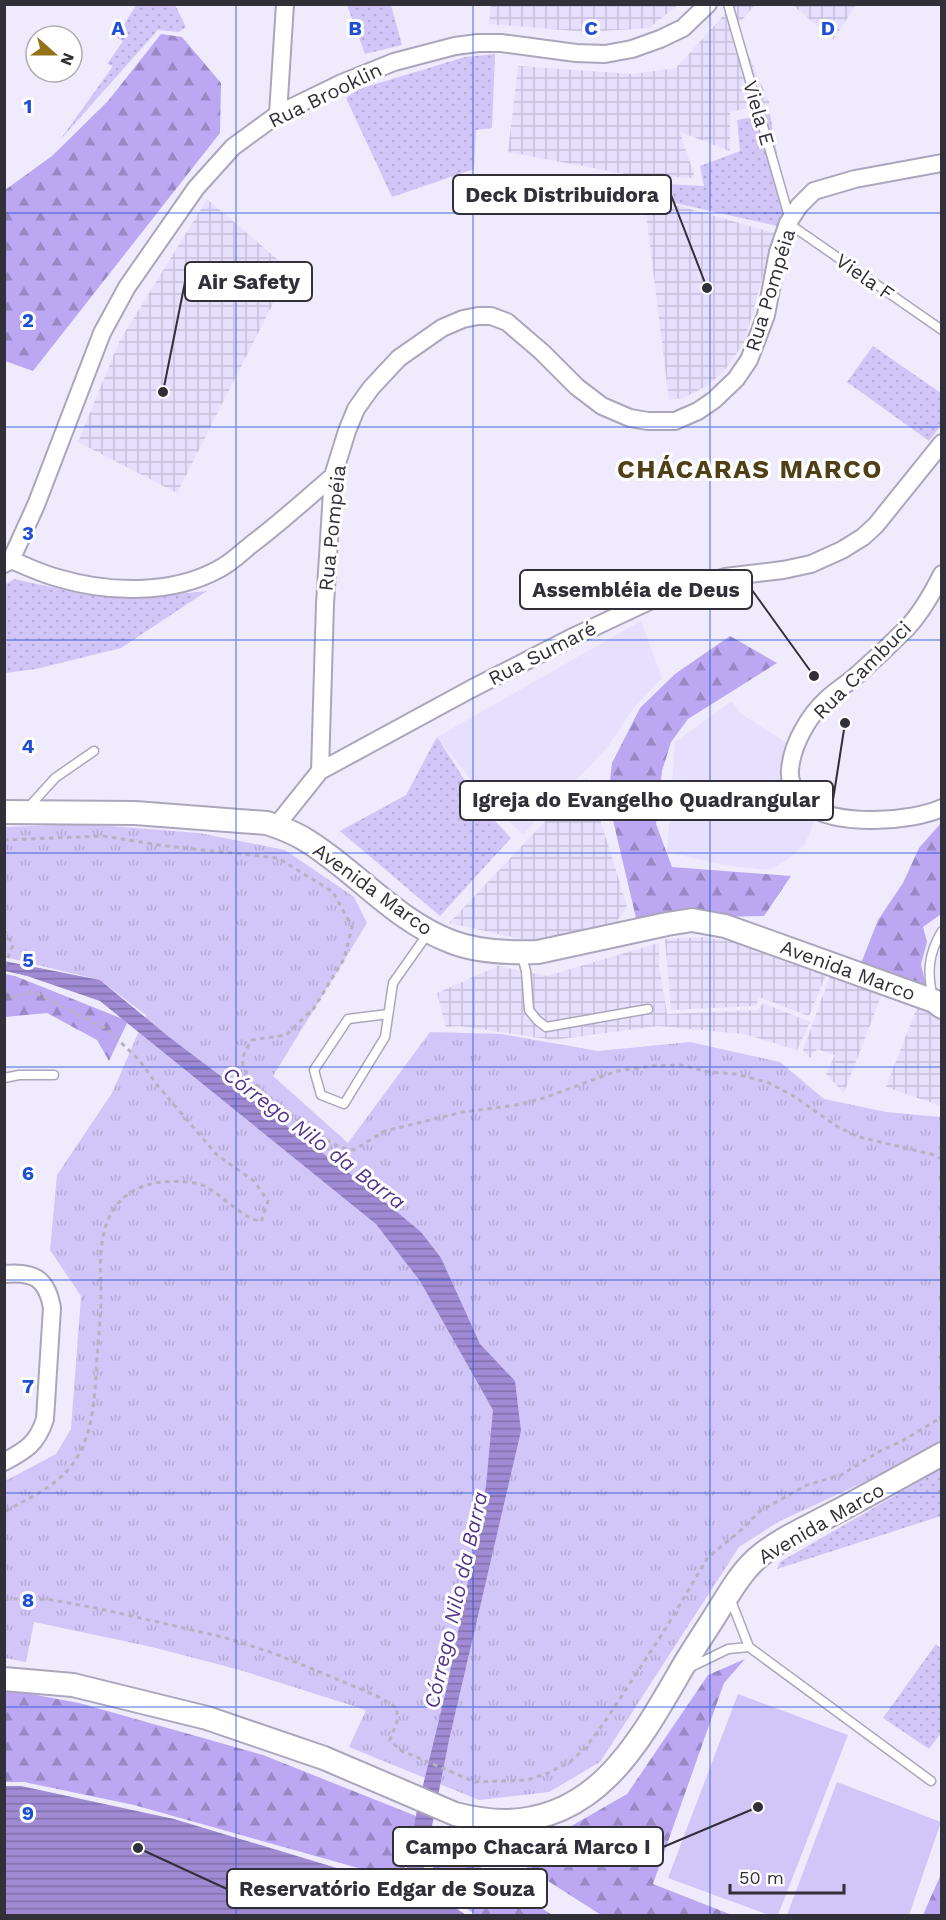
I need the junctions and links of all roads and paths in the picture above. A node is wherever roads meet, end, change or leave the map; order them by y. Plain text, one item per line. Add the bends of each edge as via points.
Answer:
1 (285, 4) edge
2 (708, 4) edge
3 (728, 4) edge
4 (278, 114) junction
5 (942, 163) edge
6 (789, 222) junction
7 (942, 330) edge
8 (942, 443) edge
9 (333, 476) junction
10 (8, 562) edge
11 (942, 574) edge
12 (94, 751) dead end
13 (320, 771) junction
14 (942, 808) edge
15 (15, 812) edge
16 (276, 826) junction
17 (4, 840) edge
18 (4, 930) edge
19 (942, 931) edge
20 (429, 932) junction
21 (521, 952) junction
22 (4, 967) edge
23 (4, 990) edge
24 (938, 1004) edge
25 (648, 1009) dead end
26 (388, 1014) junction
27 (54, 1075) dead end
28 (4, 1078) edge
29 (942, 1160) edge
30 (4, 1274) edge
31 (942, 1417) edge
32 (942, 1454) edge
33 (4, 1462) edge
34 (4, 1512) edge
35 (729, 1595) junction
36 (4, 1599) edge
37 (749, 1647) junction
38 (678, 1674) junction
39 (4, 1679) edge
40 (931, 1781) dead end

1 - 4 street
2 - 4 street, Rua Brooklin via 683,28 632,49 605,54 501,43 455,46 394,62
3 - 6 lane, Viela E
4 - 10 street, Rua Brooklin via 233,147 196,188 127,287 102,333 36,505
5 - 6 street, Rua Pompéia via 814,191
6 - 7 lane, Viela F
6 - 9 street, Rua Pompéia via 778,252 766,315 749,360 736,379 698,411 675,421 648,421 602,406 507,322 478,316 442,328 399,358 371,388 356,409
8 - 13 street, Rua Sumaré via 876,525 842,549 812,564 725,578 658,597 471,689
9 - 10 street via 239,555 198,578 169,585 111,588 58,578
9 - 13 street, Rua Pompéia
11 - 14 street, Rua Cambuci via 929,600 908,626 813,715 800,738 790,772 793,788 807,805 824,814 868,821
12 - 15 lane
13 - 16 street
15 - 16 main road, Avenida Marco via 135,813 245,820
16 - 20 main road, Avenida Marco via 309,841
17 - 29 path via 103,836 278,858 333,892 352,927 345,959 314,1008 286,1035 252,1040 243,1056 245,1070 262,1090 337,1146 354,1150 386,1131 544,1098 617,1071 681,1065 767,1082 859,1137
18 - 22 path via 14,945
19 - 24 lane via 928,977
20 - 21 main road, Avenida Marco via 478,949
20 - 26 lane via 393,983
21 - 24 main road, Avenida Marco via 538,952 693,920 725,926
21 - 25 lane via 530,1010 546,1027
23 - 34 path via 12,997 34,992 107,1029 139,1059 217,1155 254,1181 268,1201 261,1222 240,1213 199,1183 160,1181 135,1188 120,1200 109,1218 102,1242 91,1425 71,1467 59,1480
26 - 26 lane via 385,1037 344,1104 321,1095 314,1070 348,1019
27 - 28 lane
30 - 33 street via 34,1277 50,1293 52,1308 45,1419 40,1434 28,1448
31 - 36 path via 841,1475 807,1485 760,1511 708,1557 666,1628 586,1747 570,1762 527,1780 475,1782 400,1750 390,1740 397,1708 379,1696 273,1653 223,1637 96,1608 47,1599
32 - 35 main road, Avenida Marco via 772,1547 755,1559
35 - 37 lane
35 - 38 main road, Avenida Marco
37 - 38 lane via 728,1649
37 - 40 lane
38 - 39 main road, Avenida Marco via 648,1728 616,1769 586,1796 550,1813 505,1821 455,1814 324,1758 207,1718 73,1686

